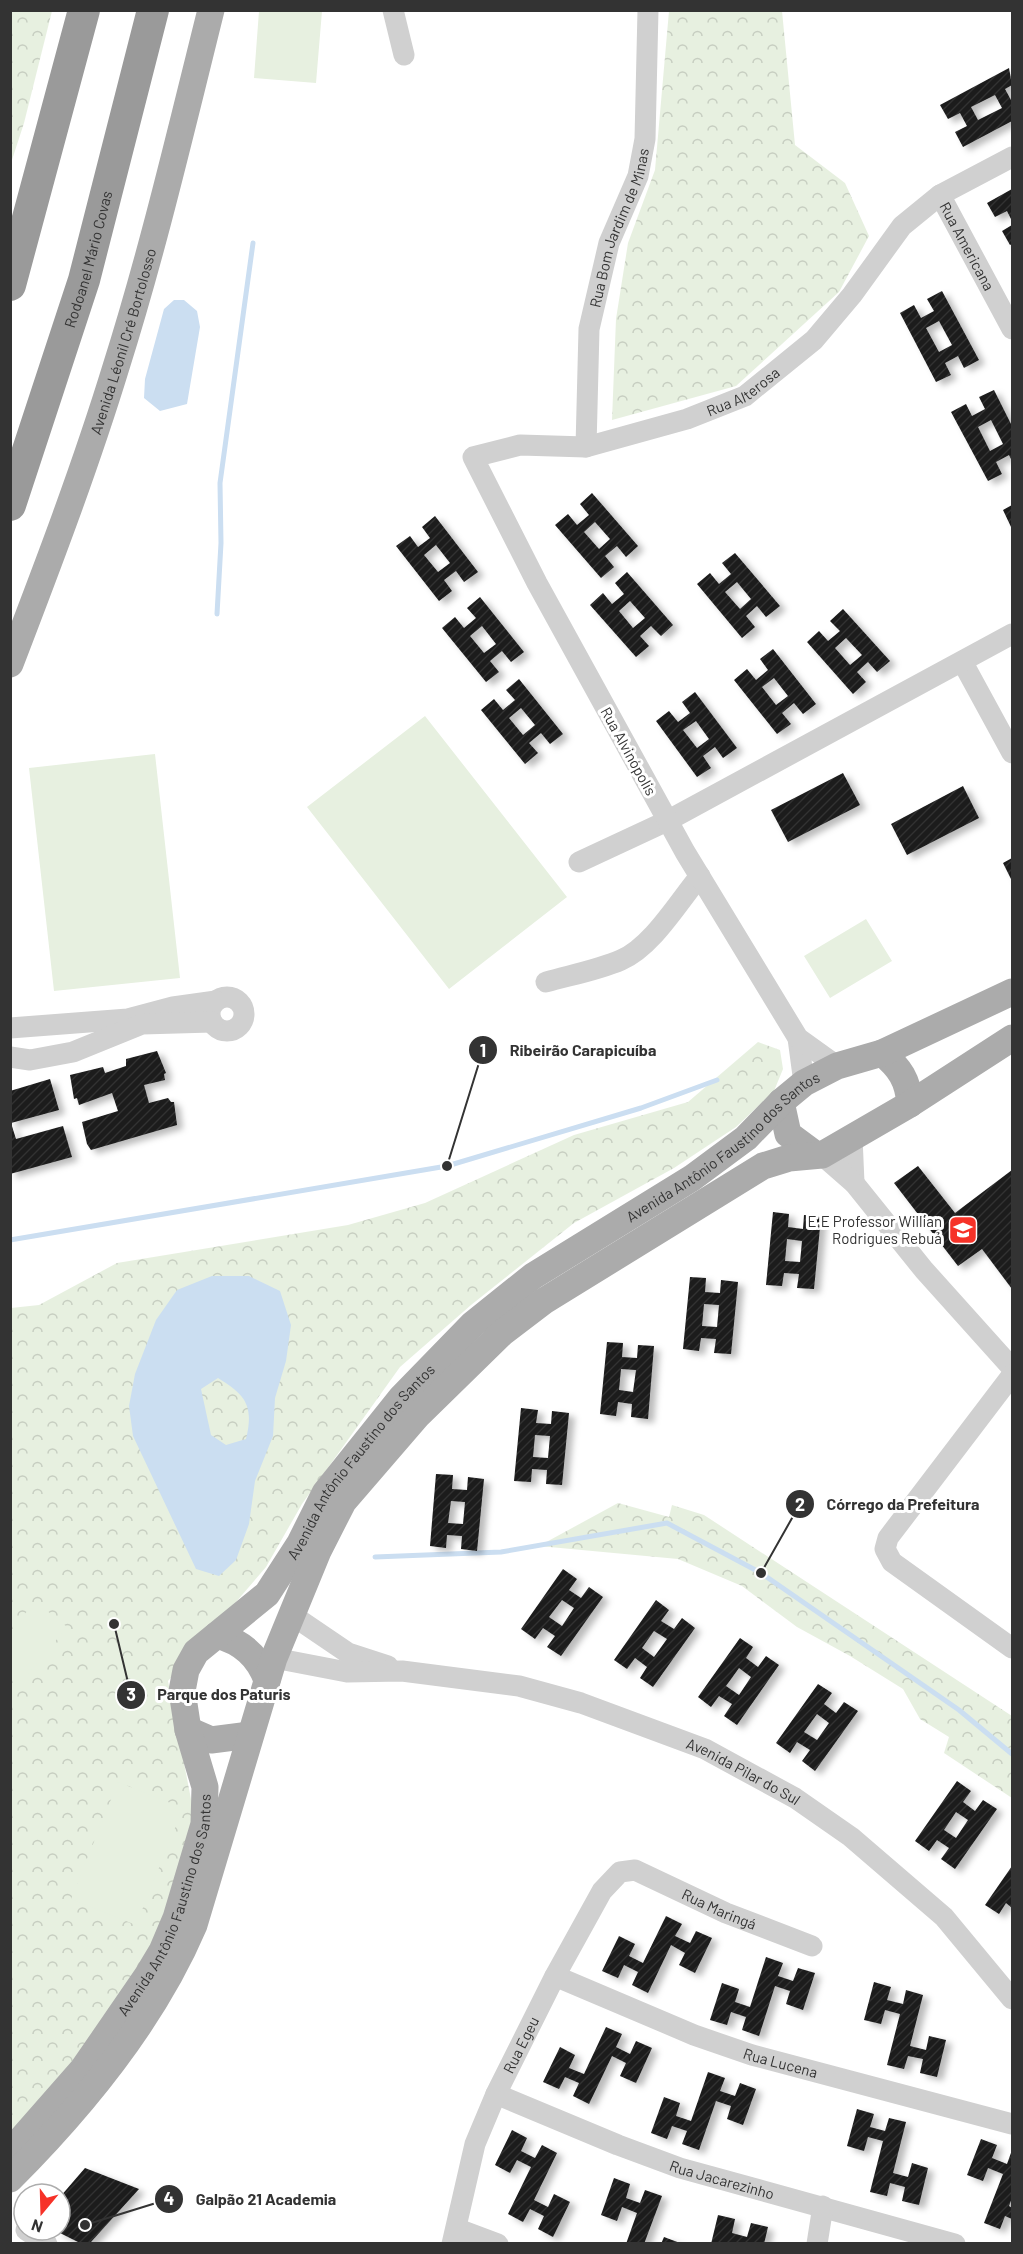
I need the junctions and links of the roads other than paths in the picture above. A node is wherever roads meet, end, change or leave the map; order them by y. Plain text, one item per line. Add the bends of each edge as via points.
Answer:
1 (84, 10) edge
2 (153, 10) edge
3 (211, 10) edge
4 (393, 10) edge
5 (648, 10) edge
6 (404, 55) dead end
7 (1012, 157) edge
8 (940, 195) junction
9 (10, 285) edge
10 (1012, 329) edge
11 (586, 447) junction
12 (473, 457) joint
13 (10, 505) edge
14 (1012, 634) edge
15 (963, 663) junction
16 (10, 664) edge
17 (1012, 753) edge
18 (667, 820) junction
19 (579, 862) dead end
20 (700, 876) junction
21 (546, 982) dead end
22 (1012, 992) edge
23 (216, 1001) junction
24 (212, 1022) junction
25 (10, 1028) edge
26 (798, 1038) junction
27 (1012, 1038) edge
28 (882, 1053) junction
29 (10, 1057) edge
30 (837, 1066) junction
31 (804, 1083) junction
32 (781, 1101) junction
33 (909, 1104) junction
34 (852, 1137) junction
35 (818, 1155) junction
36 (855, 1183) junction
37 (1012, 1368) edge
38 (1012, 1375) edge
39 (292, 1616) junction
40 (217, 1635) junction
41 (1012, 1648) edge
42 (271, 1669) junction
43 (402, 1671) junction
44 (188, 1730) junction
45 (250, 1735) junction
46 (629, 1869) joint
47 (812, 1946) dead end
48 (555, 1976) junction
49 (1012, 2000) edge
50 (496, 2094) junction
51 (1012, 2124) edge
52 (10, 2152) edge
53 (10, 2179) edge
54 (823, 2206) junction
55 (455, 2236) edge
56 (498, 2244) edge
57 (817, 2244) edge
58 (955, 2244) edge

1 - 9 highway
2 - 13 highway, Rodoanel Mário Covas via 84,280
3 - 16 main road, Avenida Léonil Cré Bortolosso via 158,224 116,368 71,506
4 - 6 street
5 - 11 street, Rua Bom Jardim de Minas via 645,139 638,176 609,243 589,329
7 - 8 street, Rua Alterosa
8 - 10 street, Rua Americana
8 - 11 street, Rua Alterosa via 902,225 814,340 746,396 687,419
11 - 12 street, Rua Alterosa via 520,445
12 - 18 street, Rua Alvinópolis
14 - 15 street
15 - 17 street
15 - 18 street
18 - 19 street
18 - 20 street, Rua Alvinópolis
20 - 21 street via 637,950 622,959
20 - 26 street, Rua Alvinópolis
22 - 28 main road, Avenida Antônio Faustino dos Santos
23 - 24 street via 210,1011
23 - 24 street via 227,997 237,1000 243,1009 243,1019 237,1027 226,1030
23 - 25 street via 173,1007 128,1020
24 - 29 street via 142,1024 73,1052 30,1060
26 - 30 street, Rua Alvinópolis
26 - 31 street, Rua Alvinópolis
27 - 33 main road, Avenida Antônio Faustino dos Santos
28 - 30 main road, Avenida Antônio Faustino dos Santos
28 - 33 main road via 903,1075
30 - 31 main road, Avenida Antônio Faustino dos Santos
31 - 32 main road, Avenida Antônio Faustino dos Santos
32 - 35 main road via 788,1134
32 - 40 main road, Avenida Antônio Faustino dos Santos via 746,1138 692,1178 533,1276 473,1324 401,1398 337,1477 267,1594
33 - 34 main road, Avenida Antônio Faustino dos Santos
34 - 35 main road, Avenida Antônio Faustino dos Santos
34 - 36 street
35 - 36 street
35 - 39 main road, Avenida Antônio Faustino dos Santos via 763,1166 544,1301 476,1356 380,1456 343,1502
36 - 37 street via 924,1270
38 - 41 street via 888,1538 885,1549 892,1562
39 - 42 main road, Avenida Antônio Faustino dos Santos
39 - 43 street, Avenida Pilar do Sul via 348,1653
40 - 42 main road via 234,1640
40 - 44 main road, Avenida Antônio Faustino dos Santos via 196,1652 186,1670 183,1691
42 - 43 street, Avenida Pilar do Sul
42 - 45 main road, Avenida Antônio Faustino dos Santos
43 - 49 street, Avenida Pilar do Sul via 519,1686 581,1703 705,1749 749,1771 851,1837 901,1878 944,1917
44 - 45 main road via 211,1740
44 - 52 main road, Avenida Antônio Faustino dos Santos via 205,1787 204,1824 162,1952 83,2069
45 - 53 main road, Avenida Antônio Faustino dos Santos via 194,1925 179,1960 99,2080
46 - 47 street, Rua Maringá
46 - 48 street, Rua Egeu via 620,1872 602,1891
48 - 50 street, Rua Egeu
48 - 51 street, Rua Lucena via 694,2035 752,2055
50 - 54 street, Rua Jacarezinho via 680,2168
50 - 55 street, Rua Egeu via 475,2144
54 - 57 street
54 - 58 street, Rua Jacarezinho
55 - 56 street

